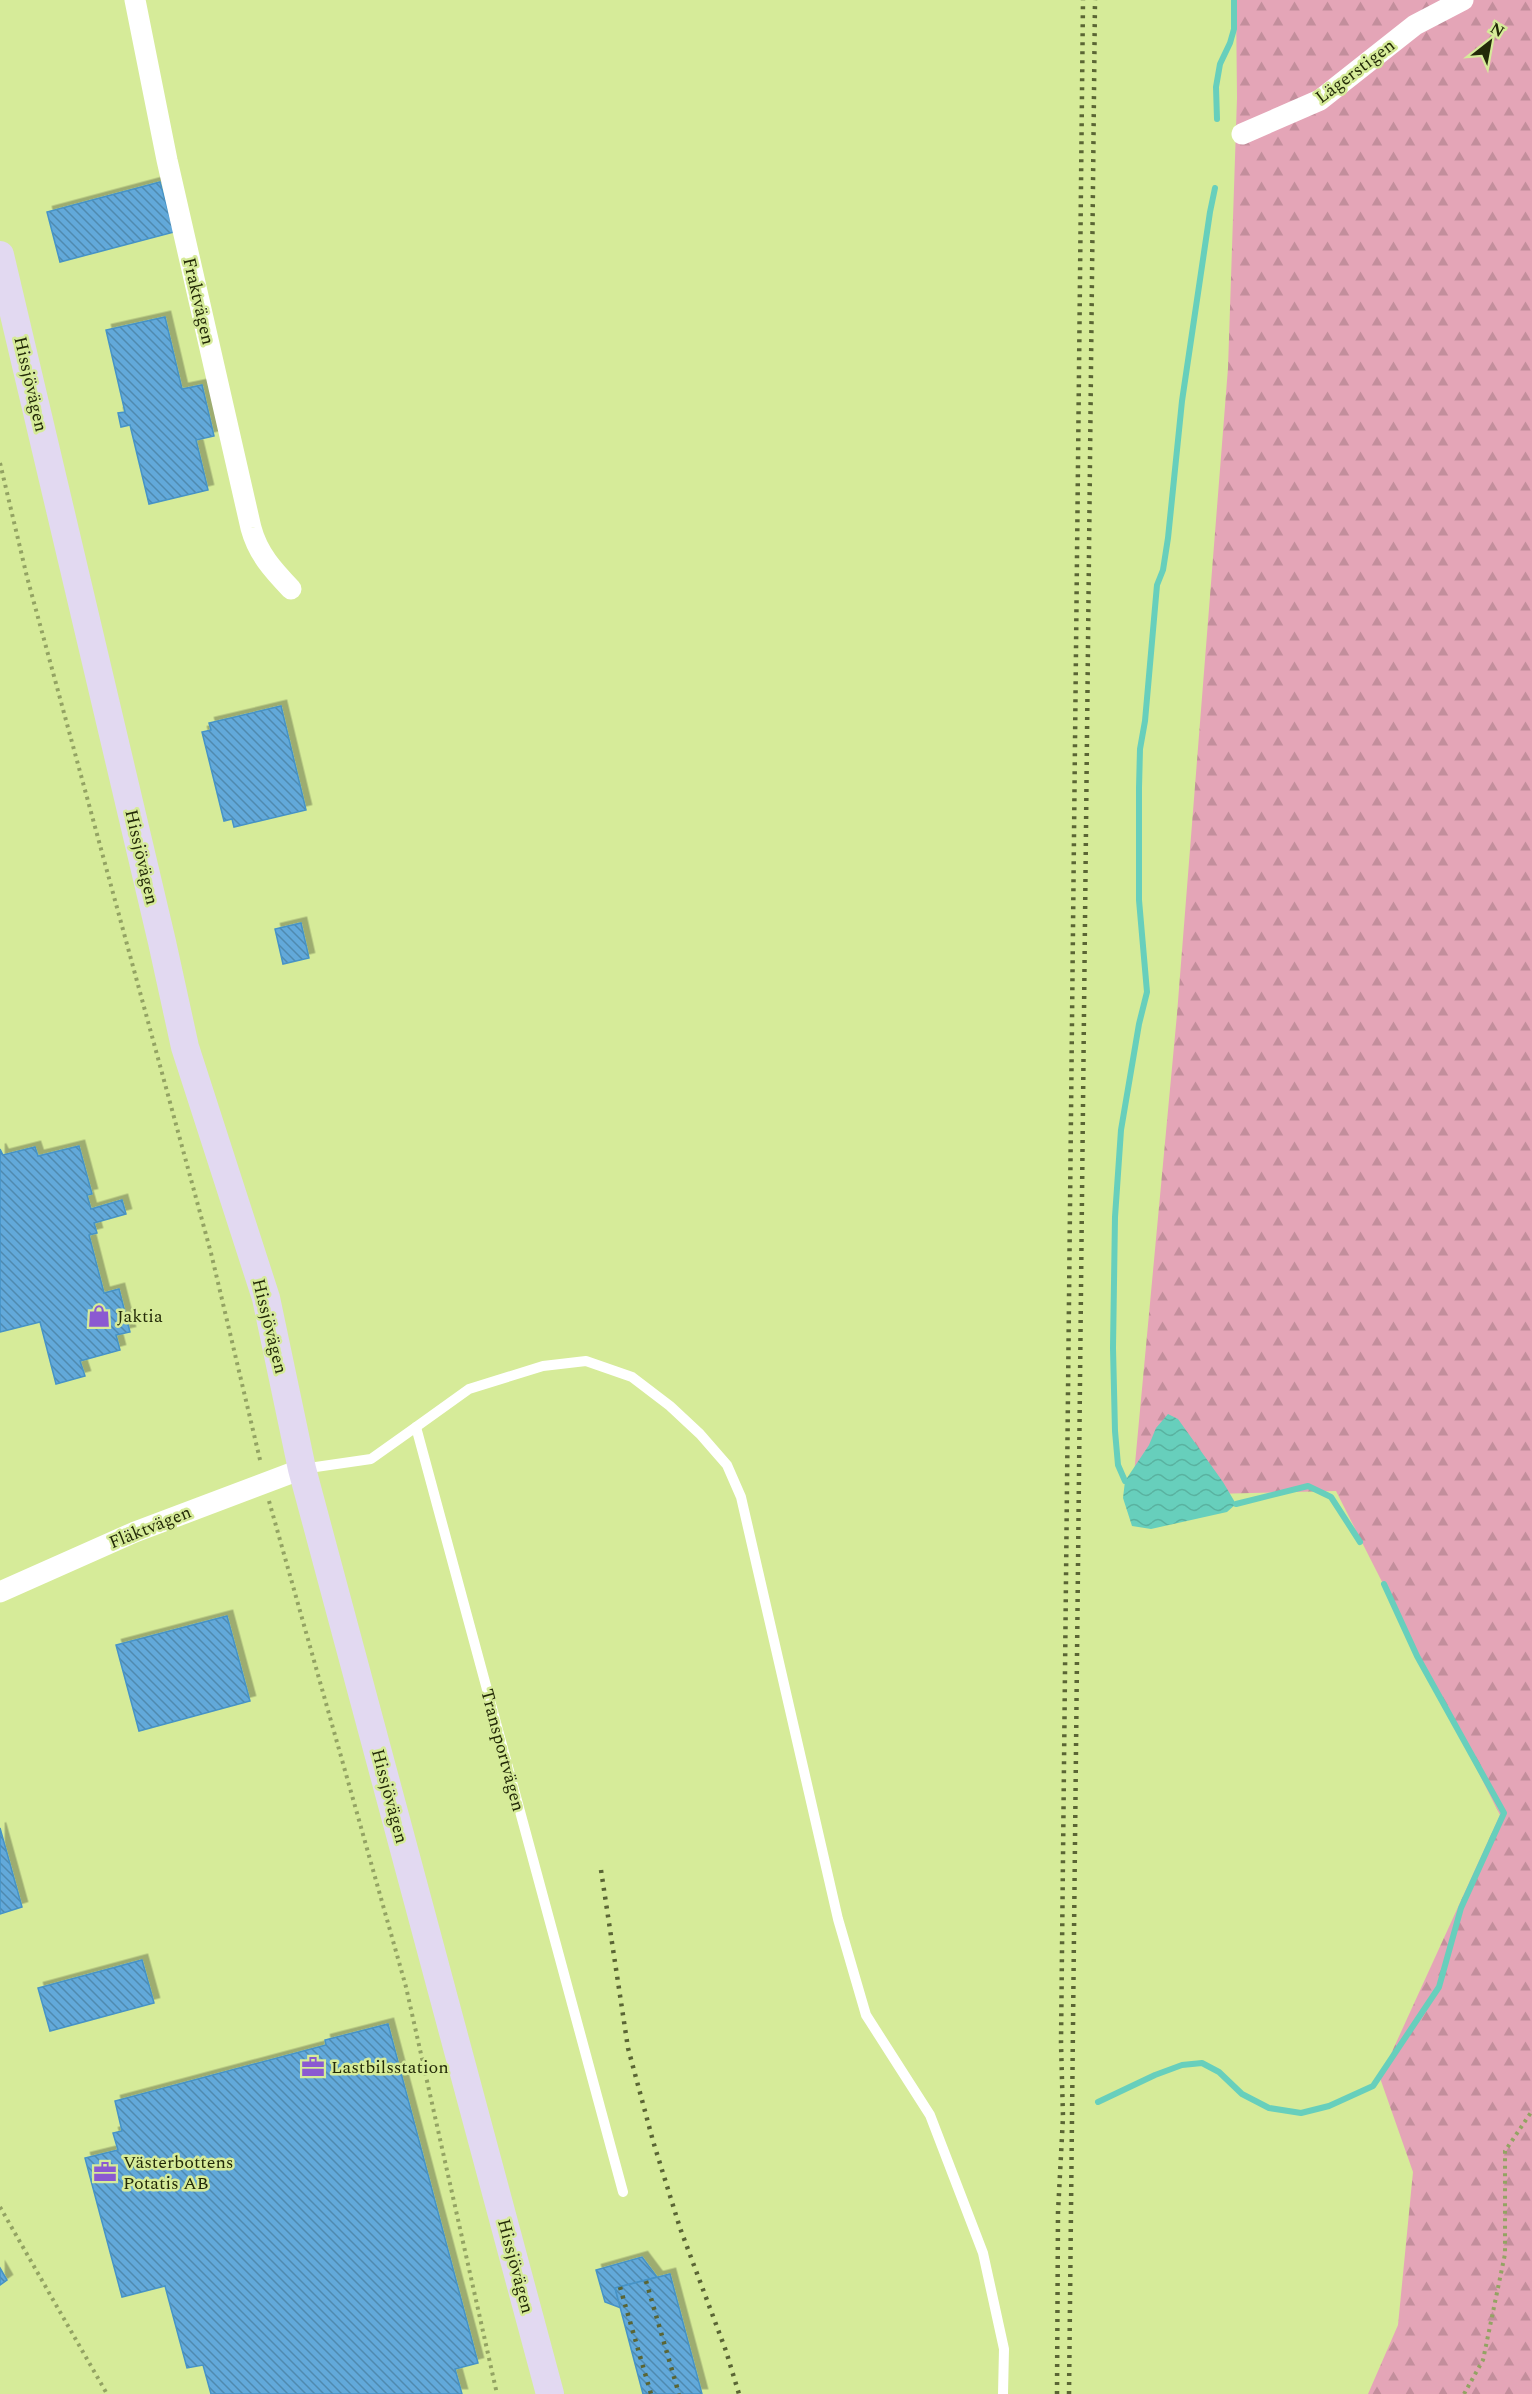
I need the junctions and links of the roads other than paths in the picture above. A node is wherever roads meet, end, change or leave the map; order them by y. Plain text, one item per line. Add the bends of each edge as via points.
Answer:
1 (135, 0) edge
2 (1463, 0) edge
3 (1242, 134) dead end
4 (0, 255) edge
5 (291, 589) dead end
6 (416, 1427) junction
7 (303, 1469) junction
8 (0, 1592) edge
9 (622, 2192) dead end
10 (550, 2394) edge
11 (1003, 2394) edge

1 - 5 street, Fraktvägen via 166,160 251,528 266,563
2 - 3 street, Lägerstigen via 1415,25 1320,100
4 - 7 main road, Hissjövägen via 184,1047 266,1298
6 - 7 lane via 371,1459
6 - 9 lane, Transportvägen
6 - 11 lane via 469,1389 543,1366 586,1361 632,1377 670,1406 727,1465 741,1497 838,1919 866,2015 930,2115 983,2253 1004,2349
7 - 8 street, Fläktvägen via 135,1532
7 - 10 main road, Hissjövägen

